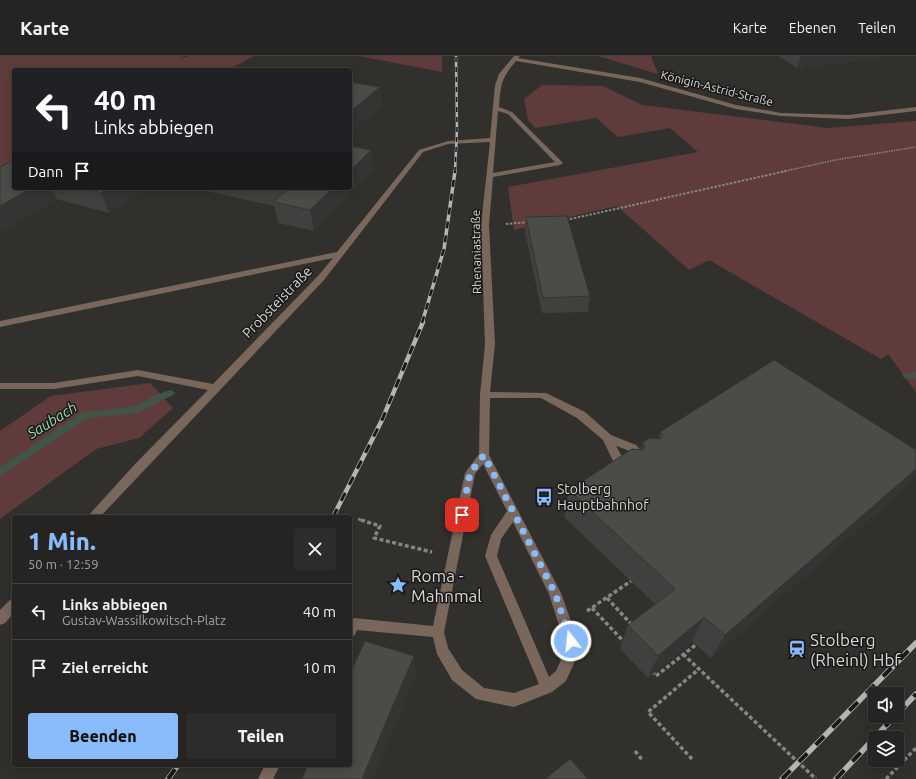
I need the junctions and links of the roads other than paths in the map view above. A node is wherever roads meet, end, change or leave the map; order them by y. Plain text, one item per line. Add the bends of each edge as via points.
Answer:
1 (516, 57) edge
2 (495, 108) junction
3 (916, 109) edge
4 (492, 140) junction
5 (489, 176) junction
6 (341, 254) junction
7 (0, 324) edge
8 (0, 386) edge
9 (215, 388) junction
10 (485, 395) junction
11 (607, 438) junction
12 (484, 455) junction
13 (648, 461) edge
14 (631, 472) edge
15 (514, 511) junction
16 (95, 515) edge
17 (12, 606) edge
18 (0, 619) edge
19 (352, 628) edge
20 (438, 632) junction
21 (547, 687) junction
22 (272, 767) edge
23 (265, 779) edge

1 - 2 street, Rhenaniastraße via 502,74
1 - 3 street, Königin-Astrid-Straße via 617,75 735,107 776,114 845,118
2 - 4 street, Rhenaniastraße
2 - 5 street via 510,113 560,163
4 - 5 street, Rhenaniastraße
4 - 6 street, Probsteistraße via 438,143 421,151
5 - 10 street, Rhenaniastraße via 486,225 490,344
6 - 7 street
6 - 9 street, Probsteistraße
8 - 9 street via 54,386 138,373
9 - 16 street, Probsteistraße
10 - 11 street via 543,395 580,414
10 - 12 street, Rhenaniastraße
11 - 13 street via 632,448
11 - 14 street via 617,458
12 - 15 street
12 - 20 street via 470,473
15 - 21 street via 495,538 491,556
15 - 21 street via 555,593 571,641 568,661 561,676
17 - 18 street
19 - 20 street via 354,624
20 - 21 street via 442,650 457,675 481,694 514,700
22 - 23 street

